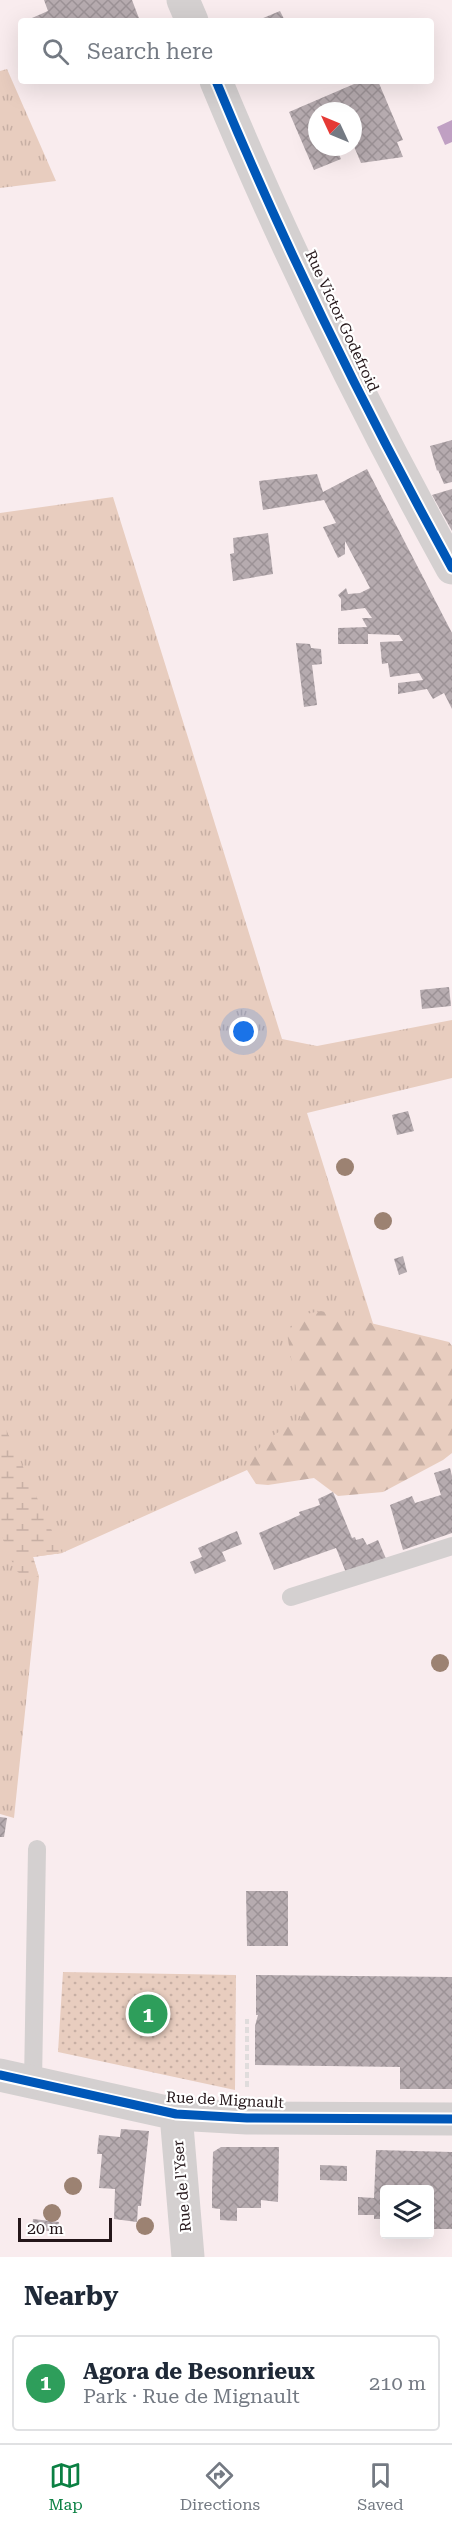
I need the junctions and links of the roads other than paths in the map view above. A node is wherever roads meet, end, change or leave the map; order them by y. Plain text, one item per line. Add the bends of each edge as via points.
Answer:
1 (183, 0) edge
2 (191, 18) edge
3 (217, 84) edge
4 (452, 568) edge
5 (452, 1546) edge
6 (291, 1597) dead end
7 (37, 1850) dead end
8 (0, 2075) edge
9 (33, 2082) junction
10 (176, 2114) junction
11 (452, 2119) edge
12 (188, 2257) edge

1 - 2 street
3 - 4 street, Rue Victor Godefroid via 250,163 372,421
5 - 6 lane
7 - 9 lane
8 - 9 street, Rue de Mignault
9 - 10 street, Rue de Mignault
10 - 11 street, Rue de Mignault
10 - 12 street, Rue de l'Yser

